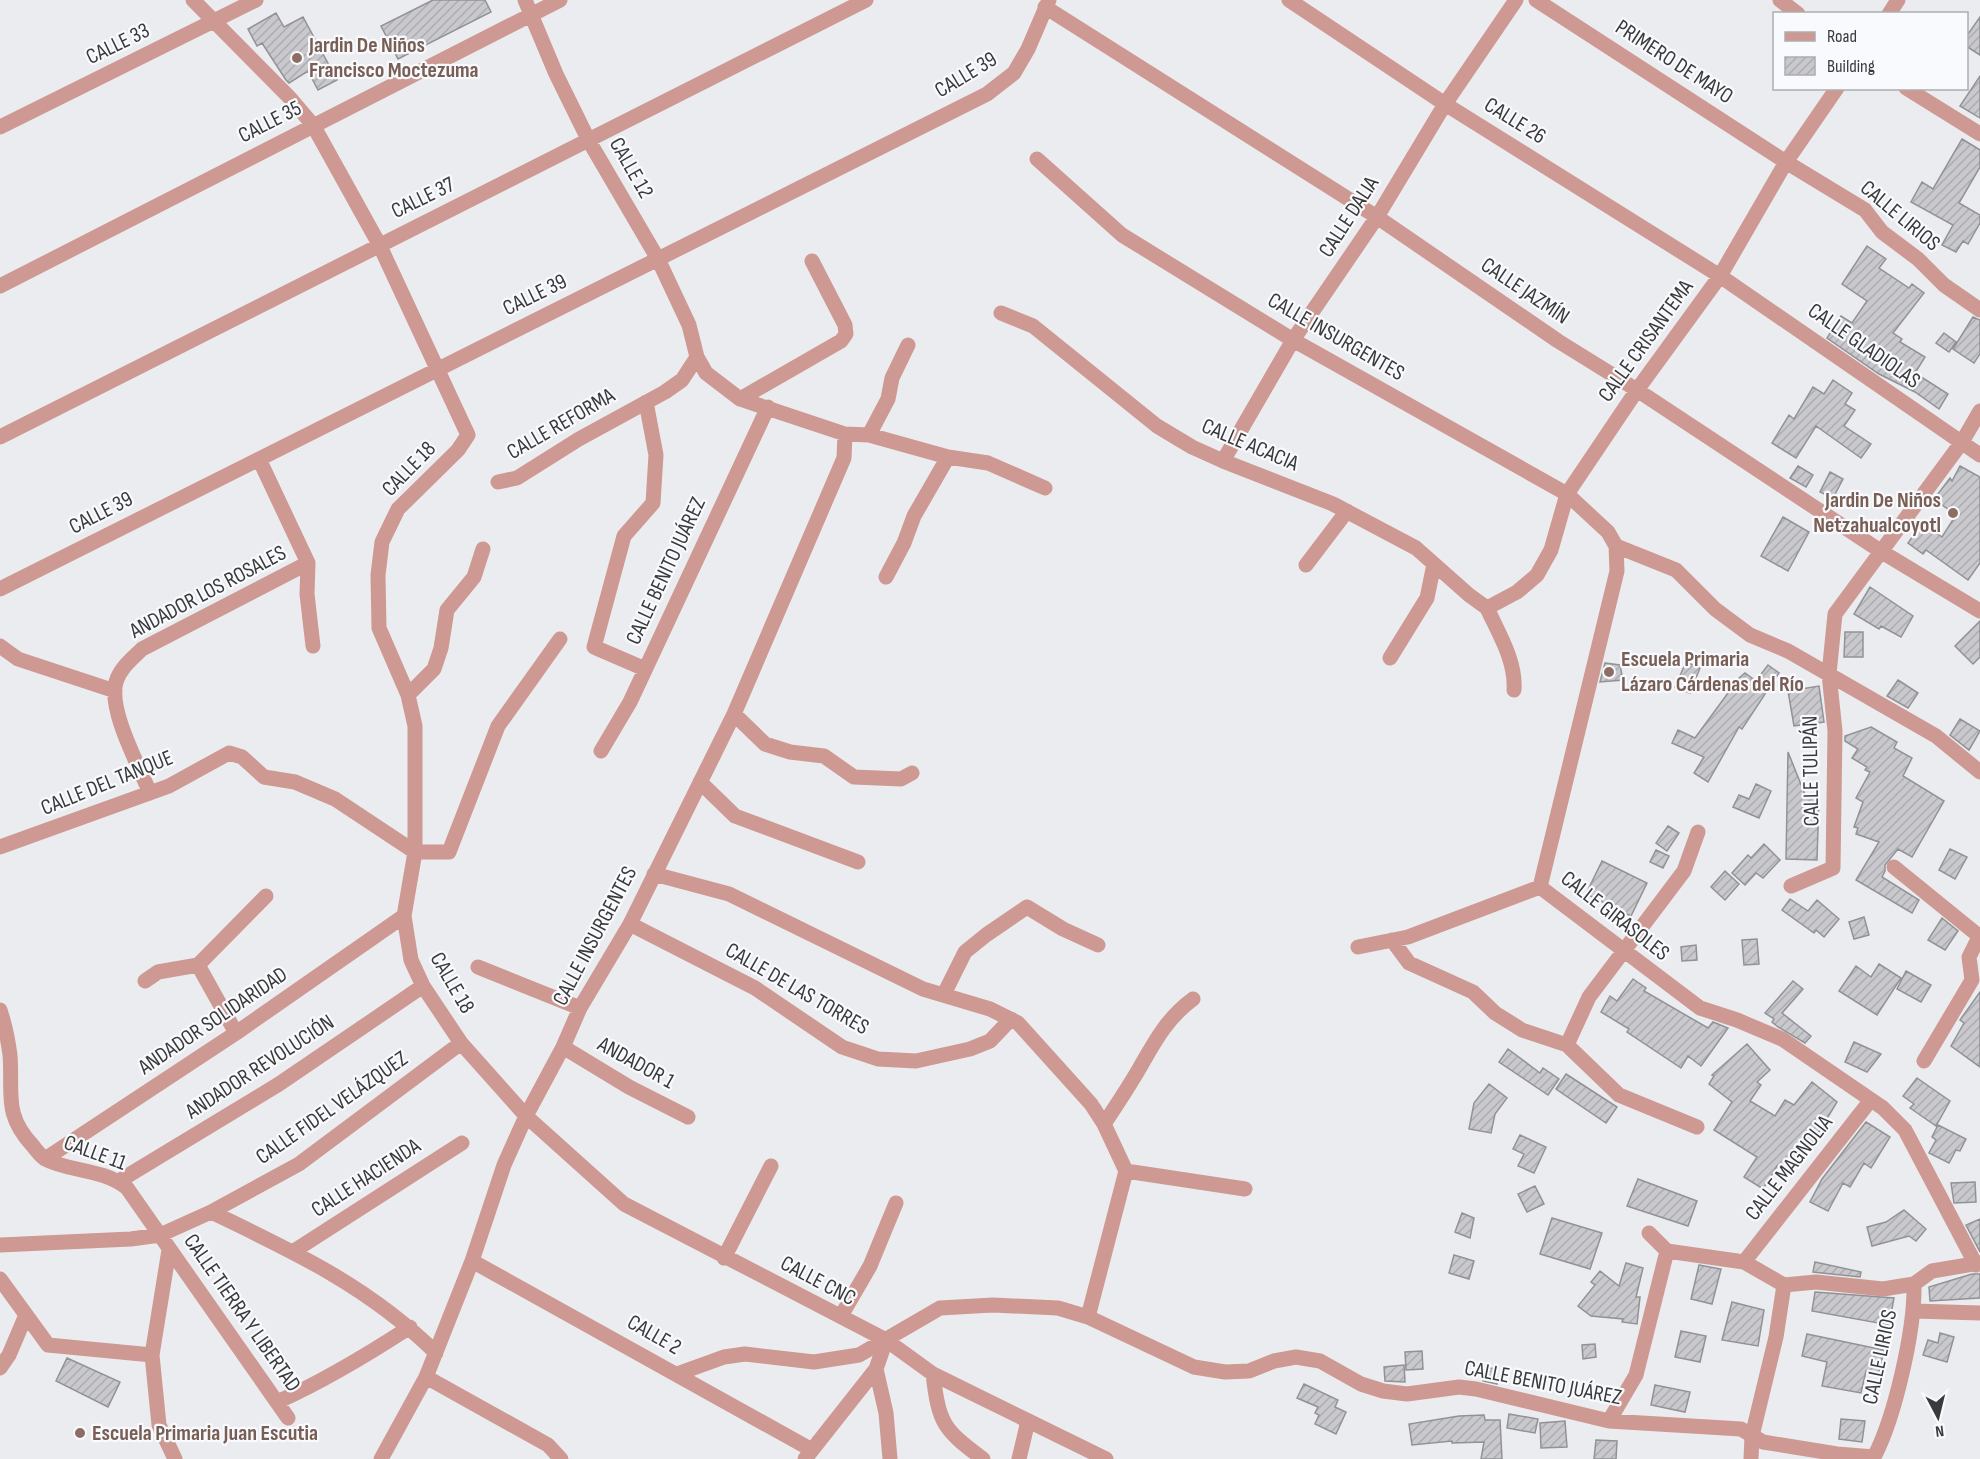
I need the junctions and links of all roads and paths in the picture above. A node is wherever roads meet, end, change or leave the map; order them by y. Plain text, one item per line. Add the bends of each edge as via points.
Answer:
1 (193, 0) edge
2 (256, 0) edge
3 (525, 0) edge
4 (560, 0) edge
5 (866, 0) edge
6 (1289, 0) edge
7 (1516, 0) edge
8 (1536, 0) edge
9 (1780, 0) edge
10 (1047, 4) edge
11 (1795, 12) edge
12 (531, 16) junction
13 (215, 21) junction
14 (1836, 90) edge
15 (1909, 90) edge
16 (1445, 104) junction
17 (313, 125) junction
18 (0, 127) edge
19 (1980, 134) edge
20 (589, 141) junction
21 (1037, 159) dead end
22 (1786, 162) junction
23 (1377, 217) junction
24 (379, 244) junction
25 (658, 259) junction
26 (812, 261) dead end
27 (1720, 276) junction
28 (0, 286) edge
29 (1980, 310) edge
30 (1001, 313) dead end
31 (1293, 340) junction
32 (908, 345) dead end
33 (697, 357) junction
34 (439, 368) junction
35 (1637, 390) junction
36 (740, 399) junction
37 (646, 402) junction
38 (768, 407) junction
39 (1980, 411) edge
40 (845, 434) junction
41 (869, 435) junction
42 (0, 437) edge
43 (1962, 442) junction
44 (1980, 455) edge
45 (948, 457) junction
46 (259, 459) junction
47 (1223, 461) junction
48 (498, 482) dead end
49 (1045, 489) dead end
50 (1567, 494) junction
51 (1347, 511) junction
52 (1616, 546) junction
53 (483, 549) dead end
54 (1882, 552) junction
55 (308, 563) junction
56 (1434, 564) junction
57 (1306, 565) dead end
58 (886, 577) dead end
59 (0, 589) edge
60 (1487, 608) junction
61 (1980, 611) edge
62 (560, 639) dead end
63 (0, 646) edge
64 (313, 646) dead end
65 (1390, 658) dead end
66 (645, 669) junction
67 (1829, 674) junction
68 (1514, 690) dead end
69 (114, 691) junction
70 (408, 695) junction
71 (734, 714) junction
72 (600, 751) dead end
73 (1980, 772) edge
74 (912, 773) dead end
75 (700, 782) junction
76 (150, 793) junction
77 (1698, 832) dead end
78 (0, 848) edge
79 (415, 852) junction
80 (858, 862) dead end
81 (1894, 867) dead end
82 (654, 874) junction
83 (1791, 886) dead end
84 (1540, 887) junction
85 (266, 896) dead end
86 (404, 916) junction
87 (630, 924) junction
88 (1980, 936) edge
89 (1392, 940) junction
90 (1098, 945) dead end
91 (1358, 947) dead end
92 (1623, 951) junction
93 (198, 965) junction
94 (478, 967) dead end
95 (145, 981) dead end
96 (1976, 982) edge
97 (423, 986) junction
98 (944, 994) junction
99 (1193, 999) dead end
100 (580, 1008) junction
101 (0, 1010) edge
102 (1011, 1019) junction
103 (236, 1033) junction
104 (461, 1043) junction
105 (1567, 1045) junction
106 (563, 1047) junction
107 (1924, 1060) dead end
108 (1870, 1101) junction
109 (526, 1116) junction
110 (688, 1117) dead end
111 (1104, 1124) junction
112 (1697, 1127) dead end
113 (462, 1143) dead end
114 (45, 1159) junction
115 (771, 1166) dead end
116 (1126, 1171) junction
117 (119, 1181) junction
118 (1245, 1189) dead end
119 (896, 1203) dead end
120 (211, 1212) junction
121 (1649, 1233) dead end
122 (160, 1234) junction
123 (0, 1245) edge
124 (169, 1250) junction
125 (294, 1251) junction
126 (1667, 1251) junction
127 (724, 1258) junction
128 (472, 1261) junction
129 (1744, 1263) junction
130 (1978, 1264) edge
131 (0, 1279) edge
132 (1914, 1284) junction
133 (1784, 1285) junction
134 (1914, 1311) junction
135 (1980, 1313) edge
136 (26, 1315) junction
137 (841, 1316) junction
138 (1088, 1317) junction
139 (410, 1327) junction
140 (886, 1340) junction
141 (436, 1353) junction
142 (152, 1355) junction
143 (0, 1368) edge
144 (876, 1369) junction
145 (677, 1374) junction
146 (933, 1374) junction
147 (426, 1377) junction
148 (277, 1402) junction
149 (288, 1418) dead end
150 (1028, 1421) junction
151 (1609, 1421) junction
152 (1752, 1436) junction
153 (808, 1455) edge
154 (1859, 1456) joint
155 (175, 1459) edge
156 (381, 1459) edge
157 (561, 1459) edge
158 (890, 1459) edge
159 (983, 1459) edge
160 (1019, 1459) edge
161 (1106, 1459) edge
162 (1751, 1459) edge

1 - 13 street, CALLE 18
2 - 13 street, CALLE 33
3 - 12 street, CALLE 12
4 - 12 street, CALLE 35
5 - 20 street, CALLE 37
6 - 16 street, CALLE 26
7 - 16 street, CALLE DALIA
8 - 22 street, PRIMERO DE MAYO
9 - 11 street
10 - 23 street, CALLE JAZMÍN
10 - 25 street, CALLE 39 via 1014,73 987,94
12 - 17 street, CALLE 35
12 - 20 street, CALLE 12
13 - 17 street, CALLE 18
13 - 18 street, CALLE 33
14 - 22 street, CALLE CRISANTEMA
15 - 19 street
16 - 23 street, CALLE DALIA
16 - 27 street, CALLE 26
17 - 24 street, CALLE 18
17 - 28 street, CALLE 35
20 - 24 street, CALLE 37
20 - 25 street, CALLE 12
21 - 31 street, CALLE INSURGENTES via 1122,235
22 - 27 street, CALLE CRISANTEMA
22 - 29 street, CALLE LIRIOS via 1865,210 1882,232
23 - 31 street, CALLE DALIA
23 - 35 street, CALLE JAZMÍN
24 - 34 street, CALLE 18
24 - 42 street, CALLE 37
25 - 33 street, CALLE 12 via 689,325
25 - 34 street, CALLE 39
26 - 36 street via 846,334 842,341
27 - 35 street, CALLE CRISANTEMA
27 - 43 street, CALLE GLADIOLAS
30 - 47 street, CALLE ACACIA via 1033,326 1157,426
31 - 47 street, CALLE DALIA
31 - 50 street, CALLE INSURGENTES
32 - 41 street via 892,378 888,399
33 - 36 street via 706,373
33 - 37 street, CALLE REFORMA via 682,380
34 - 46 street, CALLE 39
34 - 70 street, CALLE 18 via 468,435 458,450 398,509 382,542 378,575 379,628
35 - 50 street, CALLE CRISANTEMA
35 - 54 street, CALLE JAZMÍN
36 - 38 street
37 - 48 street, CALLE REFORMA via 517,478
37 - 66 street via 656,455 653,503 624,536 594,647
38 - 40 street
38 - 66 street, CALLE BENITO JUÁREZ
39 - 43 street, CALLE TULIPÁN
40 - 41 street
40 - 71 street, CALLE INSURGENTES via 844,458
41 - 45 street
43 - 44 street, CALLE GLADIOLAS
43 - 54 street, CALLE TULIPÁN
45 - 49 street via 988,463
45 - 58 street via 914,516
46 - 55 street
46 - 59 street, CALLE 39
47 - 51 street, CALLE ACACIA
50 - 52 street, CALLE INSURGENTES via 1608,532
50 - 60 street, CALLE CRISANTEMA via 1551,550 1537,575 1517,592
51 - 56 street, CALLE ACACIA via 1416,548
51 - 57 street
52 - 67 street via 1676,570 1715,609 1750,635
52 - 84 street, CALLE GIRASOLES via 1617,571
53 - 70 street via 474,577 447,610 434,669
54 - 61 street, CALLE JAZMÍN
54 - 67 street, CALLE TULIPÁN via 1835,615
55 - 64 street
55 - 69 street, ANDADOR LOS ROSALES via 142,649 124,667
56 - 60 street, CALLE ACACIA
56 - 65 street via 1426,598
60 - 68 street via 1511,661
62 - 79 street via 498,726 452,849 443,854
63 - 69 street via 18,659
66 - 72 street, CALLE BENITO JUÁREZ
67 - 73 street via 1936,736
67 - 83 street, CALLE TULIPÁN via 1835,731 1833,868
69 - 76 street via 117,711
70 - 79 street, CALLE 18 via 415,726
71 - 74 street via 765,744 824,756 854,777 902,779
71 - 75 street, CALLE INSURGENTES
75 - 80 street via 735,816
75 - 82 street, CALLE INSURGENTES
76 - 78 street, CALLE DEL TANQUE
76 - 79 street, CALLE DEL TANQUE via 230,753 242,757 264,777 296,782 335,799
77 - 92 street via 1684,871
79 - 86 street, CALLE 18
81 - 88 street
82 - 87 street, CALLE INSURGENTES
82 - 98 street via 729,894 923,989
84 - 89 street
84 - 92 street, CALLE GIRASOLES
85 - 93 street
86 - 97 street, CALLE 18 via 411,960
86 - 103 street, ANDADOR SOLIDARIDAD
87 - 100 street, CALLE INSURGENTES
87 - 102 street, CALLE DE LAS TORRES via 755,988 842,1047 878,1059 916,1061 970,1048 990,1041
88 - 96 street via 1969,957
89 - 91 street
89 - 105 street via 1409,963 1473,992 1495,1013 1522,1030
90 - 98 street via 1027,908 965,952
92 - 105 street via 1589,997
92 - 108 street, CALLE GIRASOLES via 1700,1008 1782,1039
93 - 95 street via 158,972
93 - 103 street
94 - 100 street
96 - 107 street
97 - 104 street, CALLE 18
97 - 117 street, ANDADOR REVOLUCIÓN via 279,1084
98 - 102 street
99 - 111 street via 1177,1010 1156,1037
100 - 106 street, CALLE INSURGENTES
101 - 114 street, CALLE 11 via 9,1055 14,1121
102 - 111 street via 1064,1072
103 - 114 street, ANDADOR SOLIDARIDAD
104 - 109 street, CALLE 18
104 - 120 street, CALLE FIDEL VELÁZQUEZ via 299,1164
105 - 112 street via 1619,1095
106 - 109 street, CALLE INSURGENTES
106 - 110 street, ANDADOR 1
108 - 129 street, CALLE MAGNOLIA
108 - 130 street via 1905,1130
109 - 127 street, CALLE CNC via 624,1204
109 - 128 street, CALLE INSURGENTES via 504,1166
111 - 116 street
113 - 125 street, CALLE HACIENDA
114 - 117 street, CALLE 11
115 - 127 street
116 - 118 street
116 - 138 street
117 - 122 street, CALLE 11
119 - 137 street via 870,1266
120 - 122 street, CALLE FIDEL VELÁZQUEZ
120 - 125 street
121 - 126 street
122 - 123 street, CALLE FIDEL VELÁZQUEZ
122 - 124 street, CALLE TIERRA Y LIBERTAD
124 - 142 street
124 - 148 street, CALLE TIERRA Y LIBERTAD
125 - 139 street via 384,1305
126 - 129 street
126 - 151 street via 1636,1375
127 - 137 street, CALLE CNC
128 - 141 street, CALLE INSURGENTES
128 - 145 street, CALLE 2
129 - 133 street
130 - 132 street, CALLE LIRIOS via 1932,1271
131 - 136 street
132 - 133 street via 1883,1289 1816,1282
132 - 134 street, CALLE LIRIOS
133 - 152 street
134 - 135 street
134 - 154 street, CALLE LIRIOS via 1886,1435 1874,1457
136 - 142 street via 48,1345
136 - 143 street
137 - 140 street, CALLE CNC
138 - 140 street, CALLE BENITO JUÁREZ via 1058,1308 940,1308
138 - 151 street, CALLE BENITO JUÁREZ via 1194,1367 1249,1371 1296,1357 1320,1361 1361,1384 1383,1391 1407,1394 1459,1387 1476,1389
139 - 141 street
139 - 148 street via 355,1362
140 - 144 street
140 - 145 street, CALLE BENITO JUÁREZ via 859,1355 814,1362 745,1354 724,1357
140 - 146 street, CALLE CNC
141 - 147 street, CALLE INSURGENTES
142 - 155 street via 159,1425
144 - 153 street
144 - 158 street via 886,1413
145 - 153 street, CALLE 2
146 - 150 street, CALLE CNC
146 - 159 street via 937,1411 944,1425
147 - 156 street, CALLE INSURGENTES
147 - 157 street via 548,1445
148 - 149 street, CALLE TIERRA Y LIBERTAD
150 - 160 street
150 - 161 street, CALLE CNC
151 - 152 street, CALLE BENITO JUÁREZ via 1741,1429
152 - 154 street, CALLE BENITO JUÁREZ via 1773,1444
152 - 162 street

